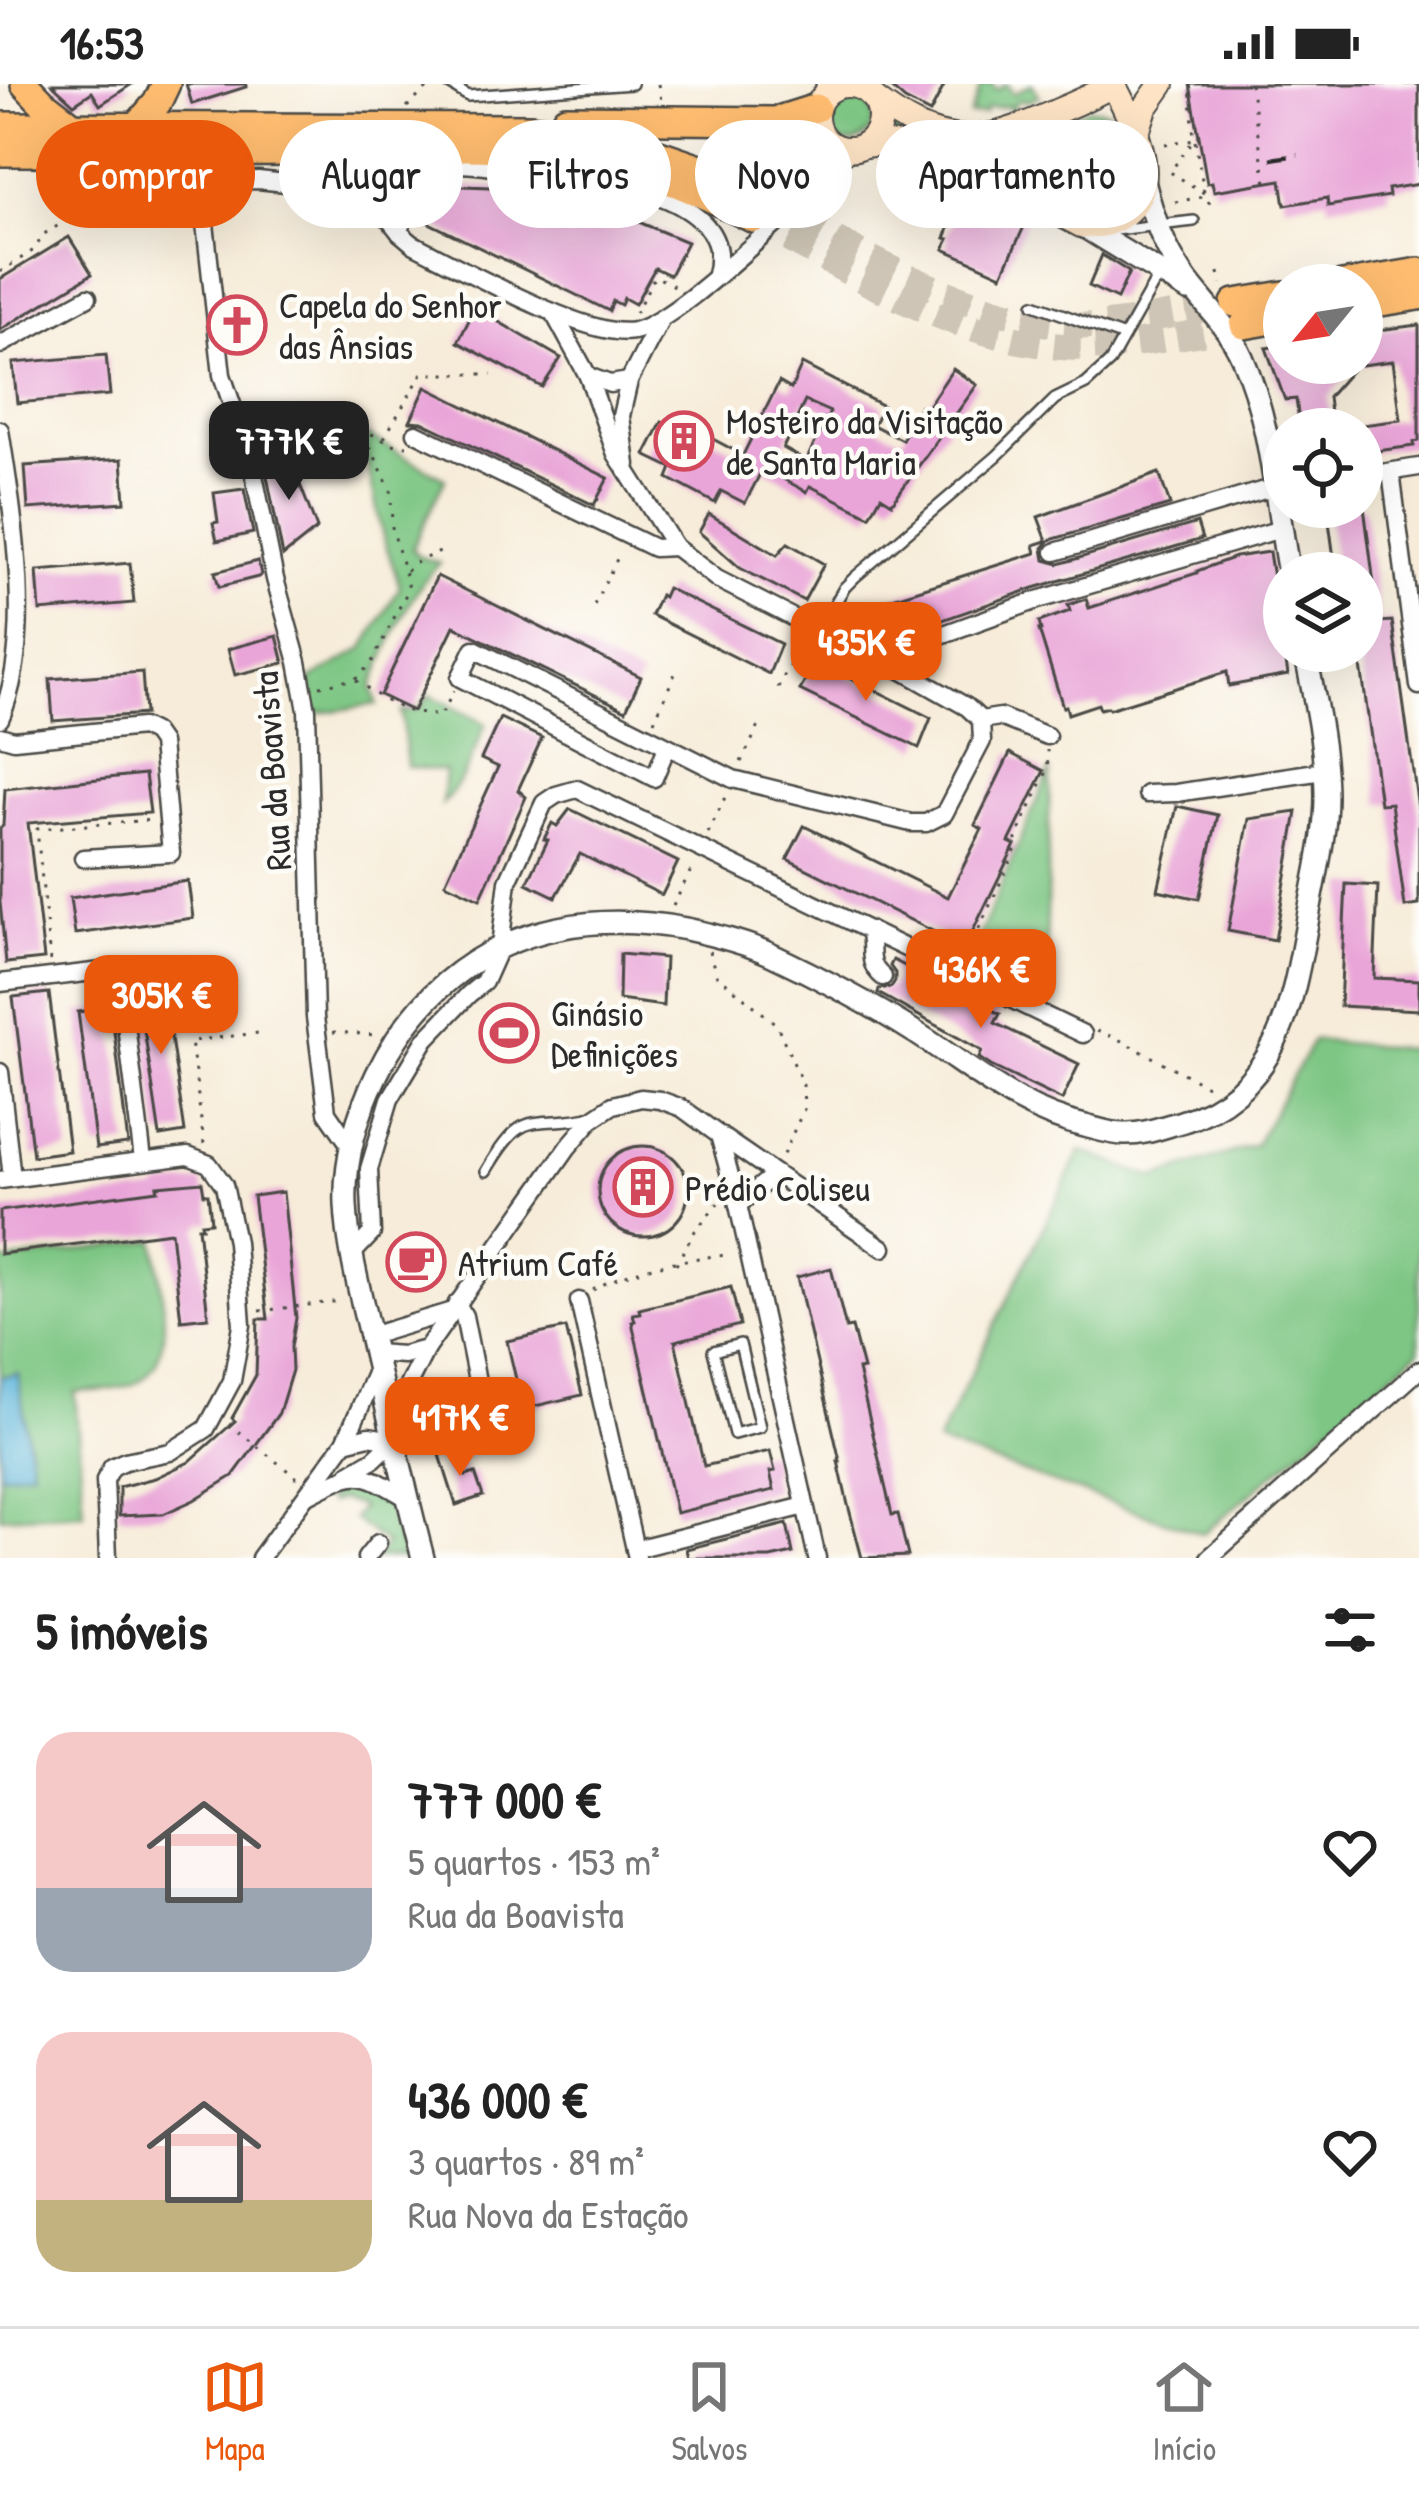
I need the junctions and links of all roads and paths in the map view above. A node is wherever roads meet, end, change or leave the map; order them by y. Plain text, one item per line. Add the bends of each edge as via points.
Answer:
1 (25, 84) edge
2 (166, 84) edge
3 (449, 84) edge
4 (632, 84) edge
5 (658, 84) edge
6 (1113, 84) edge
7 (1162, 84) edge
8 (1190, 84) edge
9 (1250, 84) edge
10 (868, 91) edge
11 (1084, 91) edge
12 (817, 105) edge
13 (663, 109) dead end
14 (65, 120) edge
15 (141, 120) edge
16 (563, 120) edge
17 (906, 120) edge
18 (1037, 120) edge
19 (1128, 120) edge
20 (1131, 120) edge
21 (1138, 120) edge
22 (487, 125) edge
23 (0, 126) edge
24 (36, 126) edge
25 (255, 126) edge
26 (1197, 138) junction
27 (1165, 144) dead end
28 (876, 145) edge
29 (859, 148) junction
30 (0, 152) edge
31 (279, 152) edge
32 (671, 158) edge
33 (671, 180) edge
34 (279, 182) edge
35 (1266, 183) dead end
36 (1203, 195) junction
37 (1175, 202) dead end
38 (1211, 206) dead end
39 (1194, 221) dead end
40 (1158, 225) edge
41 (54, 228) edge
42 (396, 228) edge
43 (1092, 228) edge
44 (1157, 228) edge
45 (400, 233) junction
46 (0, 272) edge
47 (1160, 272) junction
48 (1219, 272) dead end
49 (1419, 272) edge
50 (716, 274) junction
51 (1383, 278) edge
52 (686, 292) dead end
53 (1419, 296) edge
54 (88, 297) dead end
55 (1263, 298) edge
56 (1383, 302) edge
57 (1034, 304) dead end
58 (1227, 304) junction
59 (552, 311) junction
60 (1263, 313) edge
61 (661, 319) junction
62 (632, 320) dead end
63 (1124, 337) junction
64 (0, 345) edge
65 (492, 374) dead end
66 (588, 376) junction
67 (629, 381) junction
68 (1263, 420) edge
69 (362, 429) junction
70 (0, 430) edge
71 (383, 440) junction
72 (414, 440) joint
73 (264, 442) dead end
74 (1419, 467) edge
75 (621, 472) junction
76 (1391, 472) junction
77 (1383, 473) edge
78 (1263, 492) edge
79 (593, 509) dead end
80 (1281, 529) joint
81 (675, 547) junction
82 (622, 549) dead end
83 (446, 550) dead end
84 (1055, 552) dead end
85 (1285, 552) edge
86 (406, 572) junction
87 (594, 604) dead end
88 (812, 634) junction
89 (883, 659) junction
90 (678, 668) dead end
91 (1308, 672) edge
92 (460, 678) junction
93 (355, 679) junction
94 (322, 686) dead end
95 (1419, 686) edge
96 (778, 688) dead end
97 (0, 718) edge
98 (981, 720) junction
99 (0, 736) edge
100 (1047, 736) joint
101 (647, 737) junction
102 (667, 747) junction
103 (1323, 771) junction
104 (1148, 794) dead end
105 (83, 858) dead end
106 (694, 865) dead end
107 (667, 919) dead end
108 (979, 928) dead end
109 (869, 930) junction
110 (500, 946) junction
111 (709, 950) dead end
112 (883, 976) dead end
113 (0, 982) edge
114 (331, 1031) dead end
115 (1091, 1032) joint
116 (259, 1034) dead end
117 (385, 1035) dead end
118 (0, 1072) edge
119 (1218, 1091) dead end
120 (599, 1114) junction
121 (719, 1136) junction
122 (350, 1144) junction
123 (205, 1154) dead end
124 (143, 1160) junction
125 (486, 1172) dead end
126 (775, 1174) junction
127 (6, 1179) edge
128 (729, 1203) junction
129 (883, 1248) dead end
130 (353, 1253) junction
131 (730, 1256) dead end
132 (676, 1264) junction
133 (345, 1301) dead end
134 (579, 1301) joint
135 (453, 1308) junction
136 (252, 1312) dead end
137 (426, 1348) junction
138 (374, 1352) junction
139 (1419, 1370) edge
140 (776, 1375) junction
141 (749, 1381) junction
142 (480, 1396) dead end
143 (230, 1424) dead end
144 (393, 1435) junction
145 (345, 1442) junction
146 (350, 1473) junction
147 (306, 1488) junction
148 (407, 1498) junction
149 (805, 1506) junction
150 (378, 1543) dead end
151 (636, 1553) edge
152 (108, 1558) edge
153 (260, 1558) edge
154 (366, 1558) edge
155 (423, 1558) edge
156 (817, 1558) edge
157 (1209, 1558) edge

1 - 14 highway
2 - 15 highway
3 - 4 lane via 468,96
5 - 13 path
6 - 11 main road
6 - 20 main road
7 - 21 main road
8 - 26 path
9 - 35 path
10 - 12 main road via 839,86
10 - 17 main road
10 - 29 main road via 880,118
11 - 18 main road
11 - 19 main road
12 - 16 highway via 775,121
12 - 29 main road via 815,121 828,144
22 - 25 highway
23 - 24 highway
26 - 27 path
26 - 36 path
26 - 36 path via 1170,172
28 - 29 main road
29 - 50 street
30 - 31 highway
32 - 33 highway via 759,209
34 - 122 street, Rua da Boavista via 209,186 202,206 222,375 251,460 307,710 315,1017 327,1112
36 - 37 path
36 - 38 path
39 - 40 lane
41 - 46 path
42 - 45 street
43 - 47 street
44 - 58 street via 1173,260
45 - 50 street via 416,185 438,168 583,175 686,209 706,225 720,261
45 - 59 street
47 - 58 street
47 - 63 lane
48 - 58 path
49 - 51 highway
50 - 61 street
52 - 62 path via 655,276
53 - 56 highway
54 - 64 street
55 - 58 highway
57 - 63 lane
58 - 60 highway
58 - 68 street via 1230,334
59 - 61 street via 607,331 635,331
59 - 66 street
61 - 67 street
63 - 88 lane via 1099,374 1055,399 855,577
65 - 71 path via 422,374
66 - 67 street via 610,385
66 - 75 street
67 - 75 street
69 - 71 path
69 - 73 path via 269,455
69 - 86 path via 391,491
70 - 97 street via 18,597 17,659
71 - 72 path
72 - 81 street via 654,548
74 - 76 street
75 - 79 path
75 - 81 street
76 - 77 street
76 - 95 street
78 - 84 street
80 - 85 street
80 - 89 street via 1038,600
81 - 88 street
82 - 87 path
83 - 86 path
86 - 93 path via 409,588 371,664
88 - 89 street
88 - 96 path
89 - 98 street
90 - 101 path
91 - 103 street
92 - 93 path via 442,715 418,716
92 - 101 street via 474,649
92 - 102 street via 654,778
93 - 94 path
98 - 100 street via 1000,717
98 - 102 street via 982,741 944,814 926,823 733,779
99 - 105 street via 142,727 161,742 171,853
100 - 108 path via 1048,769
101 - 102 street
103 - 104 street
103 - 110 street via 1322,837 1277,1040 1259,1071 1225,1101 1155,1130 1123,1134 1058,1120 799,969 712,935 604,921 546,928
106 - 107 path
109 - 110 street via 578,789 544,803 534,822 508,881
109 - 112 street via 873,968
109 - 115 street
110 - 122 street via 438,988 406,1025
110 - 130 street via 484,982 426,1039 389,1099 369,1169 373,1233
111 - 126 path via 716,974 777,1025 803,1085 804,1109
113 - 124 street via 119,969
114 - 117 path
115 - 119 path
116 - 123 path via 191,1041
118 - 127 street
120 - 121 street via 640,1098 660,1100
120 - 125 lane via 529,1123 502,1144
120 - 135 street
121 - 126 street
121 - 128 street
122 - 130 street
124 - 127 street
124 - 152 street via 188,1156 209,1164 224,1185 242,1325 232,1381 206,1429 170,1452 112,1467 105,1480
126 - 128 street
126 - 129 street
128 - 132 path via 695,1231
128 - 140 street
130 - 138 street
131 - 132 path
132 - 134 path via 610,1280
133 - 136 path
134 - 151 street
135 - 137 street
135 - 138 street
135 - 142 street via 464,1316
137 - 138 street
137 - 144 street
138 - 144 street
138 - 145 street
139 - 157 street
140 - 141 lane
140 - 149 street
141 - 141 lane via 740,1344 713,1351 734,1434 760,1427
143 - 147 path
144 - 145 street
144 - 146 street via 374,1460
144 - 148 street
145 - 147 street
146 - 147 street
146 - 148 street
147 - 153 street
148 - 155 street
149 - 151 street
149 - 156 street
150 - 154 street

